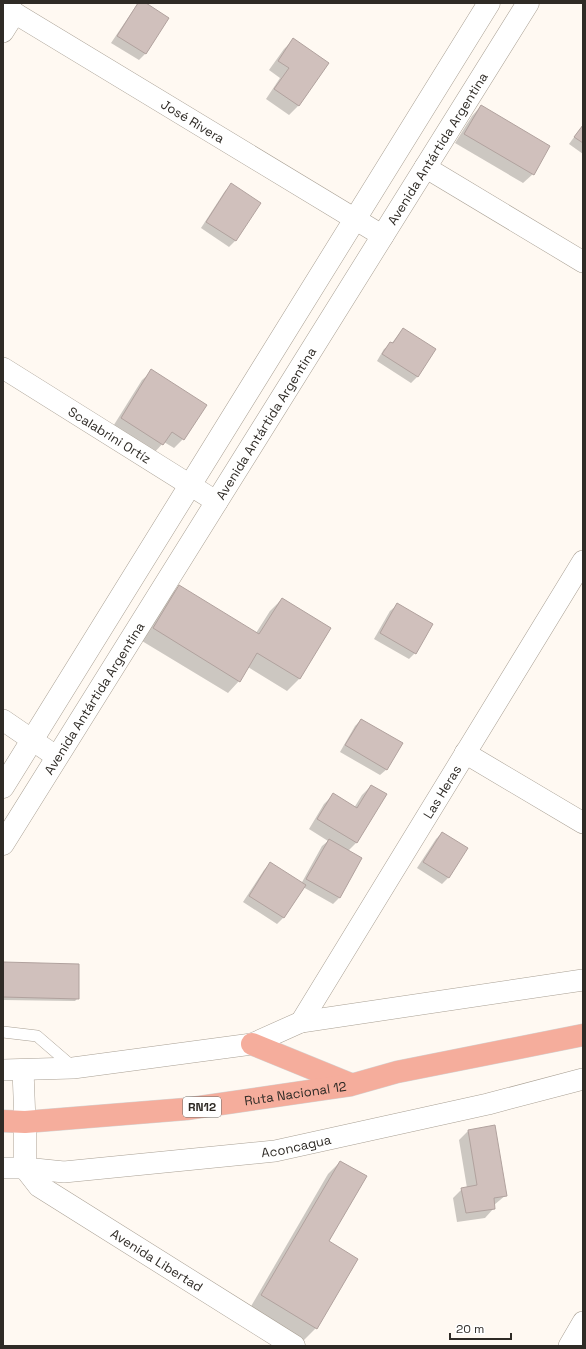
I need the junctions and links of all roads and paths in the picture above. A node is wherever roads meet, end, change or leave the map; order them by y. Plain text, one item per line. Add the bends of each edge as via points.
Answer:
1 (489, 3) edge
2 (528, 3) edge
3 (9, 9) edge
4 (3, 32) edge
5 (424, 168) junction
6 (355, 218) junction
7 (383, 236) junction
8 (583, 262) edge
9 (3, 368) edge
10 (190, 485) junction
11 (217, 502) junction
12 (583, 561) edge
13 (3, 720) edge
14 (32, 741) junction
15 (465, 753) junction
16 (58, 757) junction
17 (3, 787) edge
18 (583, 823) edge
19 (3, 844) edge
20 (583, 980) edge
21 (301, 1022) junction
22 (3, 1032) edge
23 (583, 1035) edge
24 (252, 1044) junction
25 (73, 1068) junction
26 (13, 1070) edge
27 (583, 1079) edge
28 (351, 1085) junction
29 (3, 1121) edge
30 (24, 1122) junction
31 (3, 1168) edge
32 (25, 1168) junction
33 (583, 1322) edge
34 (294, 1346) edge
35 (569, 1346) edge

1 - 6 main road
2 - 5 main road, Avenida Antártida Argentina
3 - 4 street
3 - 6 street, José Rivera
5 - 7 main road, Avenida Antártida Argentina
5 - 8 street
6 - 7 street, José Rivera
6 - 10 main road
7 - 11 main road, Avenida Antártida Argentina
9 - 10 street, Scalabrini Ortíz
10 - 11 street, Scalabrini Ortíz
10 - 14 main road
11 - 16 main road, Avenida Antártida Argentina
12 - 15 street, Las Heras
13 - 14 street
14 - 16 street
14 - 17 main road
15 - 18 street
15 - 21 street, Las Heras
16 - 19 main road, Avenida Antártida Argentina
20 - 21 street
21 - 24 street
22 - 25 lane via 37,1036
23 - 28 highway, Ruta Nacional 12 / RN12 via 397,1072
24 - 25 street
24 - 28 highway
25 - 26 street
26 - 30 street
27 - 32 street, Aconcagua via 488,1104 275,1151 64,1172
28 - 30 highway, Ruta Nacional 12 / RN12 via 186,1109
29 - 30 highway, Ruta Nacional 12 / RN12
30 - 32 main road
31 - 32 street, Aconcagua
32 - 34 main road, Avenida Libertad via 39,1186
33 - 35 street

